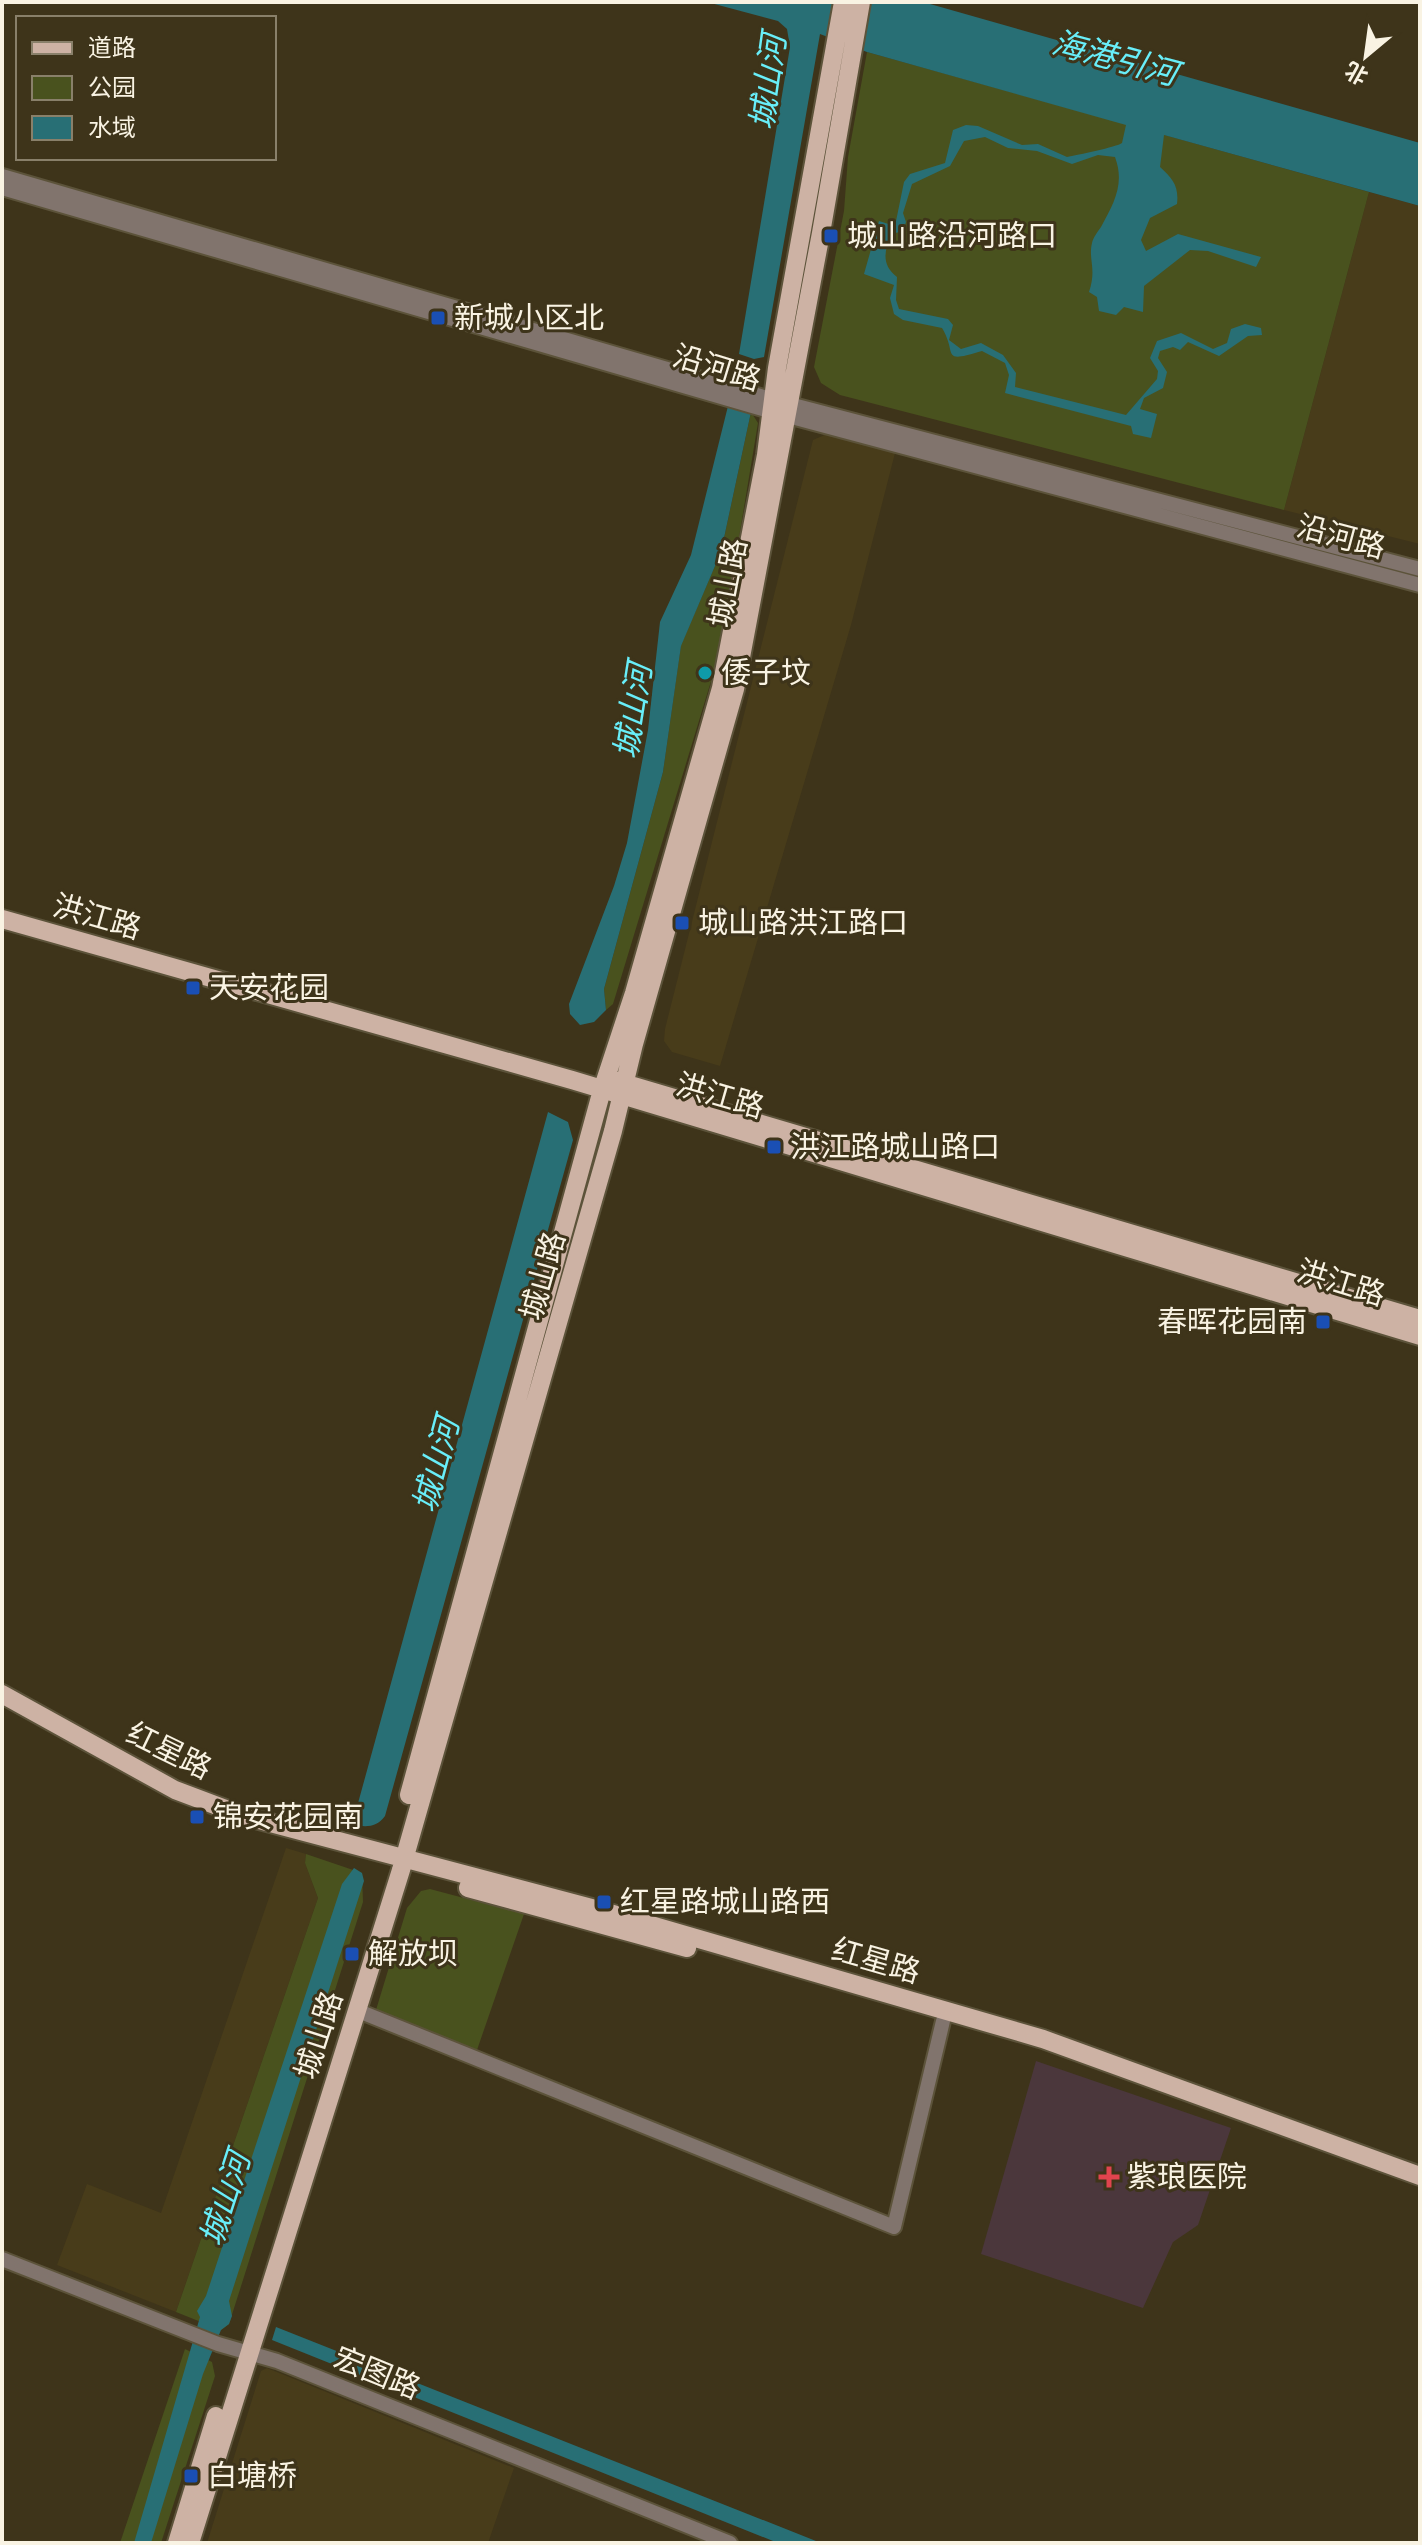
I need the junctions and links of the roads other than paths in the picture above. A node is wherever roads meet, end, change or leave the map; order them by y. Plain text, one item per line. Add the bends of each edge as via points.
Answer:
1 (843, 2) edge
2 (861, 2) edge
3 (844, 49) junction
4 (2, 176) edge
5 (2, 188) edge
6 (781, 407) junction
7 (1420, 569) edge
8 (1420, 585) edge
9 (2, 911) edge
10 (2, 919) edge
11 (604, 1084) junction
12 (623, 1090) junction
13 (1420, 1319) edge
14 (1420, 1336) edge
15 (2, 1694) edge
16 (2, 1707) edge
17 (396, 1862) junction
18 (356, 2010) junction
19 (943, 2021) junction
20 (1420, 2176) edge
21 (1420, 2184) edge
22 (2, 2259) edge
23 (243, 2349) junction
24 (177, 2543) edge
25 (190, 2543) edge
26 (730, 2543) edge

1 - 3 main road, 城山路
2 - 3 main road, 城山路
3 - 6 main road, 城山路
4 - 6 street, 沿河路
5 - 6 street, 沿河路
6 - 7 street, 沿河路
6 - 8 street, 沿河路
6 - 11 main road, 城山路 via 721,688
6 - 12 main road, 城山路 via 735,689
9 - 11 main road, 洪江路
10 - 11 main road, 洪江路
11 - 12 main road, 洪江路
11 - 17 main road, 城山路
12 - 13 main road, 洪江路
12 - 14 main road, 洪江路
12 - 17 main road, 城山路
15 - 17 main road, 红星路 via 175,1790
16 - 17 main road, 红星路 via 170,1801 239,1826
17 - 18 main road, 城山路
17 - 19 main road, 红星路
17 - 20 main road, 红星路 via 599,1910 1043,2039
17 - 23 main road, 城山路
18 - 19 street via 894,2227
18 - 23 main road, 城山路
19 - 21 main road, 红星路 via 1037,2048
22 - 23 street, 宏图路 via 218,2344
23 - 24 main road, 城山路
23 - 25 main road, 城山路
23 - 26 street, 宏图路

